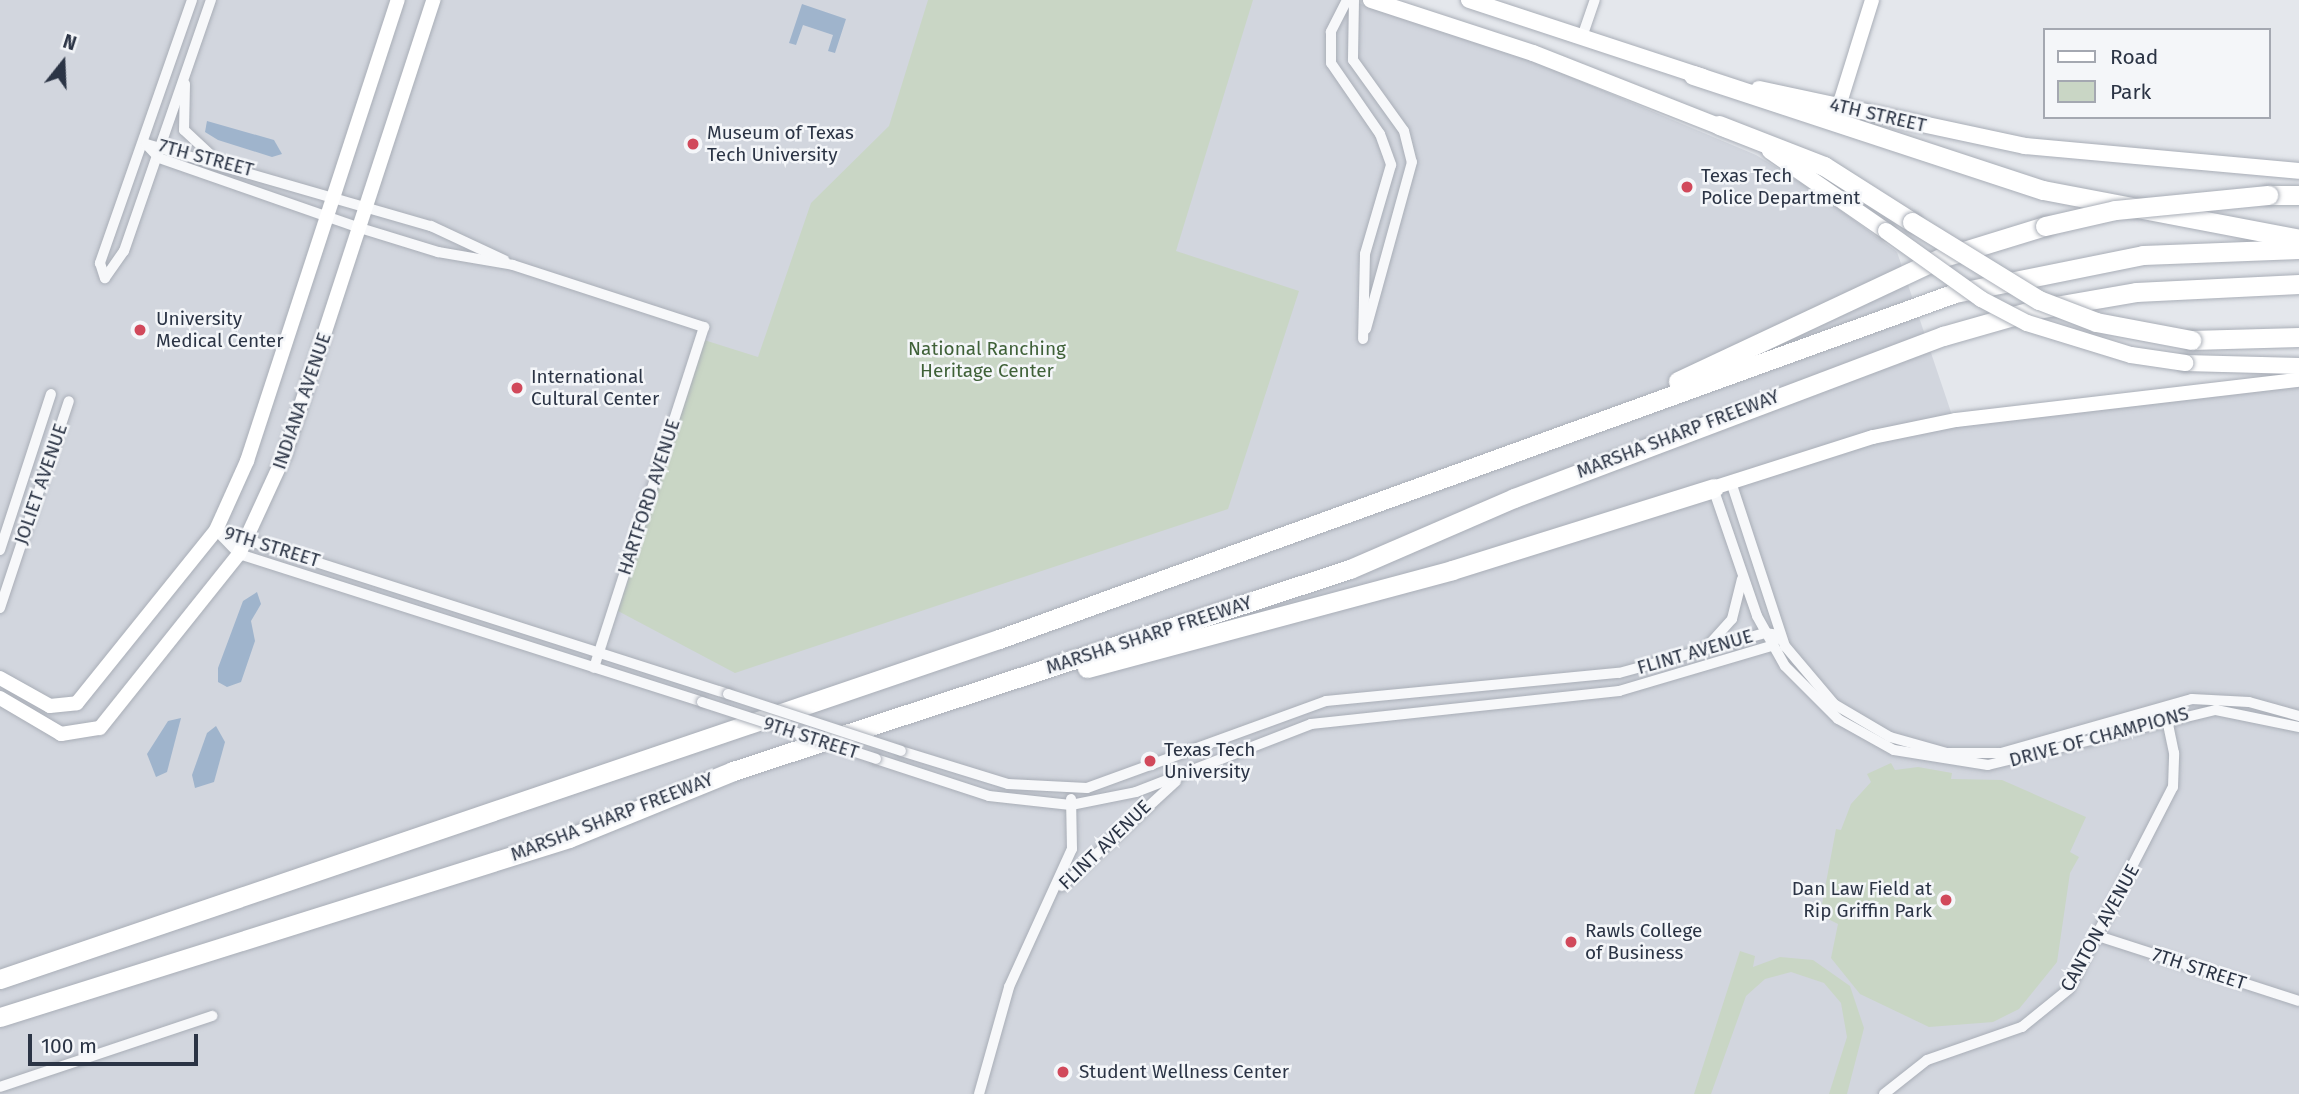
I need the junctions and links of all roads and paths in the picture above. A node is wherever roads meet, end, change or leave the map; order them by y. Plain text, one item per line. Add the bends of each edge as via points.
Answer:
1 (192, 0) edge
2 (211, 0) edge
3 (398, 0) edge
4 (433, 0) edge
5 (1347, 0) edge
6 (1354, 0) edge
7 (1371, 0) edge
8 (1469, 0) edge
9 (1595, 0) edge
10 (1872, 0) edge
11 (1582, 37) junction
12 (1693, 75) junction
13 (185, 82) junction
14 (1839, 106) junction
15 (1719, 125) junction
16 (146, 144) junction
17 (164, 144) junction
18 (159, 158) junction
19 (233, 164) junction
20 (2299, 171) edge
21 (2299, 195) edge
22 (335, 196) junction
23 (367, 206) junction
24 (328, 216) junction
25 (360, 228) junction
26 (2299, 239) edge
27 (2299, 249) edge
28 (513, 265) junction
29 (2299, 284) edge
30 (704, 327) joint
31 (2299, 337) edge
32 (2299, 366) edge
33 (2299, 380) edge
34 (51, 394) dead end
35 (69, 401) dead end
36 (1550, 441) junction
37 (1722, 485) junction
38 (216, 530) junction
39 (248, 537) junction
40 (0, 550) edge
41 (239, 554) junction
42 (1743, 572) junction
43 (0, 608) edge
44 (1765, 633) junction
45 (1779, 635) junction
46 (1771, 646) junction
47 (599, 653) junction
48 (1700, 653) junction
49 (594, 668) junction
50 (0, 678) edge
51 (0, 698) edge
52 (2163, 705) junction
53 (2299, 716) edge
54 (2167, 717) junction
55 (867, 727) junction
56 (2299, 727) edge
57 (1189, 771) junction
58 (1072, 789) junction
59 (1071, 805) junction
60 (1055, 893) junction
61 (2098, 936) junction
62 (0, 979) edge
63 (2299, 1001) edge
64 (212, 1016) dead end
65 (0, 1017) edge
66 (989, 1069) junction
67 (0, 1087) edge
68 (979, 1094) edge
69 (989, 1094) edge
70 (1884, 1094) edge

1 - 16 street
2 - 13 street
3 - 22 street, INDIANA AVENUE
4 - 23 street, INDIANA AVENUE
5 - 6 street via 1331,32 1331,63 1380,134 1391,165 1365,254 1363,339 1412,162 1404,131 1353,60
7 - 15 main road
8 - 11 main road, 4TH STREET
9 - 11 street
10 - 14 street
11 - 12 main road, 4TH STREET
12 - 14 main road, 4TH STREET
12 - 26 highway via 2043,190
13 - 17 street
13 - 19 street via 187,137
14 - 20 main road, 4TH STREET via 2025,146
15 - 31 highway, bridge via 1824,166 2039,300 2096,322 2191,340
15 - 32 main road, bridge via 1775,154 1981,299 2027,323 2118,352 2186,363
16 - 17 street, 7TH STREET
16 - 18 street, 7TH STREET
16 - 18 street via 100,263 105,278 117,268
17 - 18 street
17 - 19 street, 7TH STREET
18 - 24 street, 7TH STREET
19 - 22 street, 7TH STREET
21 - 36 highway, bridge via 2115,210 1941,258
22 - 23 street, 7TH STREET
22 - 24 street, INDIANA AVENUE
23 - 25 street, INDIANA AVENUE
23 - 28 street, 7TH STREET via 455,235
24 - 25 street, 7TH STREET
24 - 38 street, INDIANA AVENUE via 247,461
25 - 28 street, 7TH STREET via 438,252
25 - 39 street, INDIANA AVENUE via 285,454
27 - 36 highway, MARSHA SHARP FREEWAY via 2143,255 1955,293
28 - 30 street, 7TH STREET
29 - 55 highway, MARSHA SHARP FREEWAY via 2136,292 1943,336 1591,468 1350,569
30 - 47 street, HARTFORD AVENUE
33 - 37 street via 1956,420 1873,437
34 - 40 street, JOLIET AVENUE
35 - 43 street, JOLIET AVENUE
36 - 62 highway, MARSHA SHARP FREEWAY via 999,639
37 - 42 street, DRIVE OF CHAMPIONS
37 - 45 street, DRIVE OF CHAMPIONS
37 - 55 highway via 1452,570 1031,683 897,726
38 - 39 street, 9TH STREET
38 - 41 street, 9TH STREET
38 - 50 street, INDIANA AVENUE via 84,696 63,708
39 - 41 street, INDIANA AVENUE
39 - 47 street, 9TH STREET
41 - 49 street, 9TH STREET
41 - 51 street, INDIANA AVENUE via 110,718 94,731 67,735
42 - 44 street, DRIVE OF CHAMPIONS
42 - 48 street via 1732,620
44 - 45 street, FLINT AVENUE
44 - 46 street, DRIVE OF CHAMPIONS
44 - 48 street, FLINT AVENUE
45 - 46 street, FLINT AVENUE
45 - 52 street, DRIVE OF CHAMPIONS via 1804,673 1852,717 1908,744 1947,753 2038,746
46 - 54 street, DRIVE OF CHAMPIONS via 1800,686 1838,719 1878,743 1940,762 2012,761
46 - 57 street, FLINT AVENUE via 1619,691 1327,720
47 - 49 street, HARTFORD AVENUE
47 - 58 street, 9TH STREET, bridge via 1008,784
48 - 58 street, FLINT AVENUE via 1563,681 1317,703 1130,777
49 - 59 street, 9TH STREET, bridge via 996,797
52 - 53 street, DRIVE OF CHAMPIONS via 2216,698
52 - 54 street, CANTON AVENUE
54 - 56 street, DRIVE OF CHAMPIONS via 2235,711
54 - 61 street, CANTON AVENUE via 2173,787
55 - 65 highway, MARSHA SHARP FREEWAY via 733,771 569,838
57 - 59 street, FLINT AVENUE via 1115,798
57 - 60 street, FLINT AVENUE via 1115,831
58 - 59 street, FLINT AVENUE
59 - 60 street, FLINT AVENUE via 1072,849
60 - 66 street, FLINT AVENUE via 1009,987
61 - 63 street, 7TH STREET
61 - 70 street, CANTON AVENUE via 2069,989 2036,1018 1927,1060
64 - 67 street
66 - 68 street, FLINT AVENUE
66 - 69 street, FLINT AVENUE

